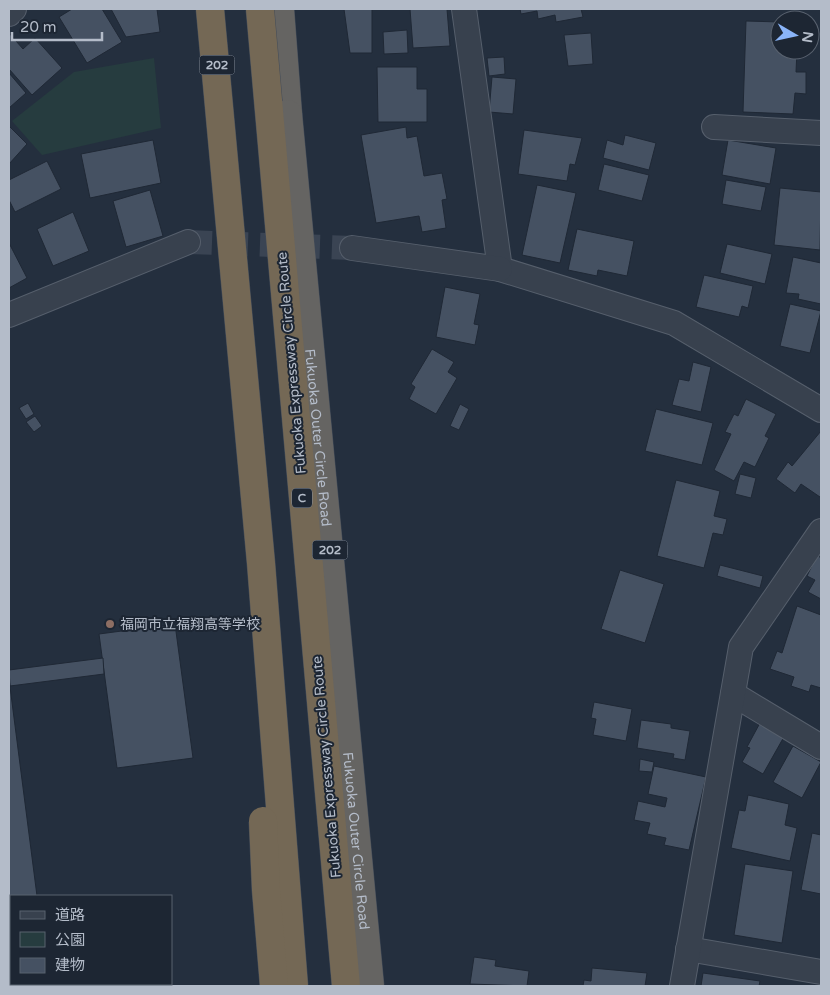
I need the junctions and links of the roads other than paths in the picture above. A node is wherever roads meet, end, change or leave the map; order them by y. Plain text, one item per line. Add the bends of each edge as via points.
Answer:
1 (14, 9) edge
2 (212, 9) edge
3 (260, 9) edge
4 (280, 9) edge
5 (464, 9) edge
6 (9, 14) edge
7 (714, 127) dead end
8 (821, 132) edge
9 (188, 242) tunnel mouth
10 (352, 248) tunnel mouth
11 (500, 269) junction
12 (9, 315) edge
13 (821, 410) edge
14 (821, 531) edge
15 (261, 563) junction
16 (733, 694) junction
17 (821, 747) edge
18 (688, 949) junction
19 (821, 972) edge
20 (274, 986) edge
21 (295, 986) edge
22 (346, 986) edge
23 (370, 986) edge
24 (682, 986) edge

1 - 6 street
2 - 15 highway, bridge
2 - 21 highway, 202, bridge
3 - 22 highway, Fukuoka Expressway Circle Route / C, bridge
4 - 23 highway, Fukuoka Outer Circle Road / 202, bridge
5 - 11 street
7 - 8 street
9 - 12 street
10 - 11 street
11 - 13 street via 674,323
14 - 16 street via 741,647
15 - 20 highway, bridge via 260,724 266,890
15 - 21 highway, bridge
16 - 17 street
16 - 18 street
18 - 19 street
18 - 24 street

